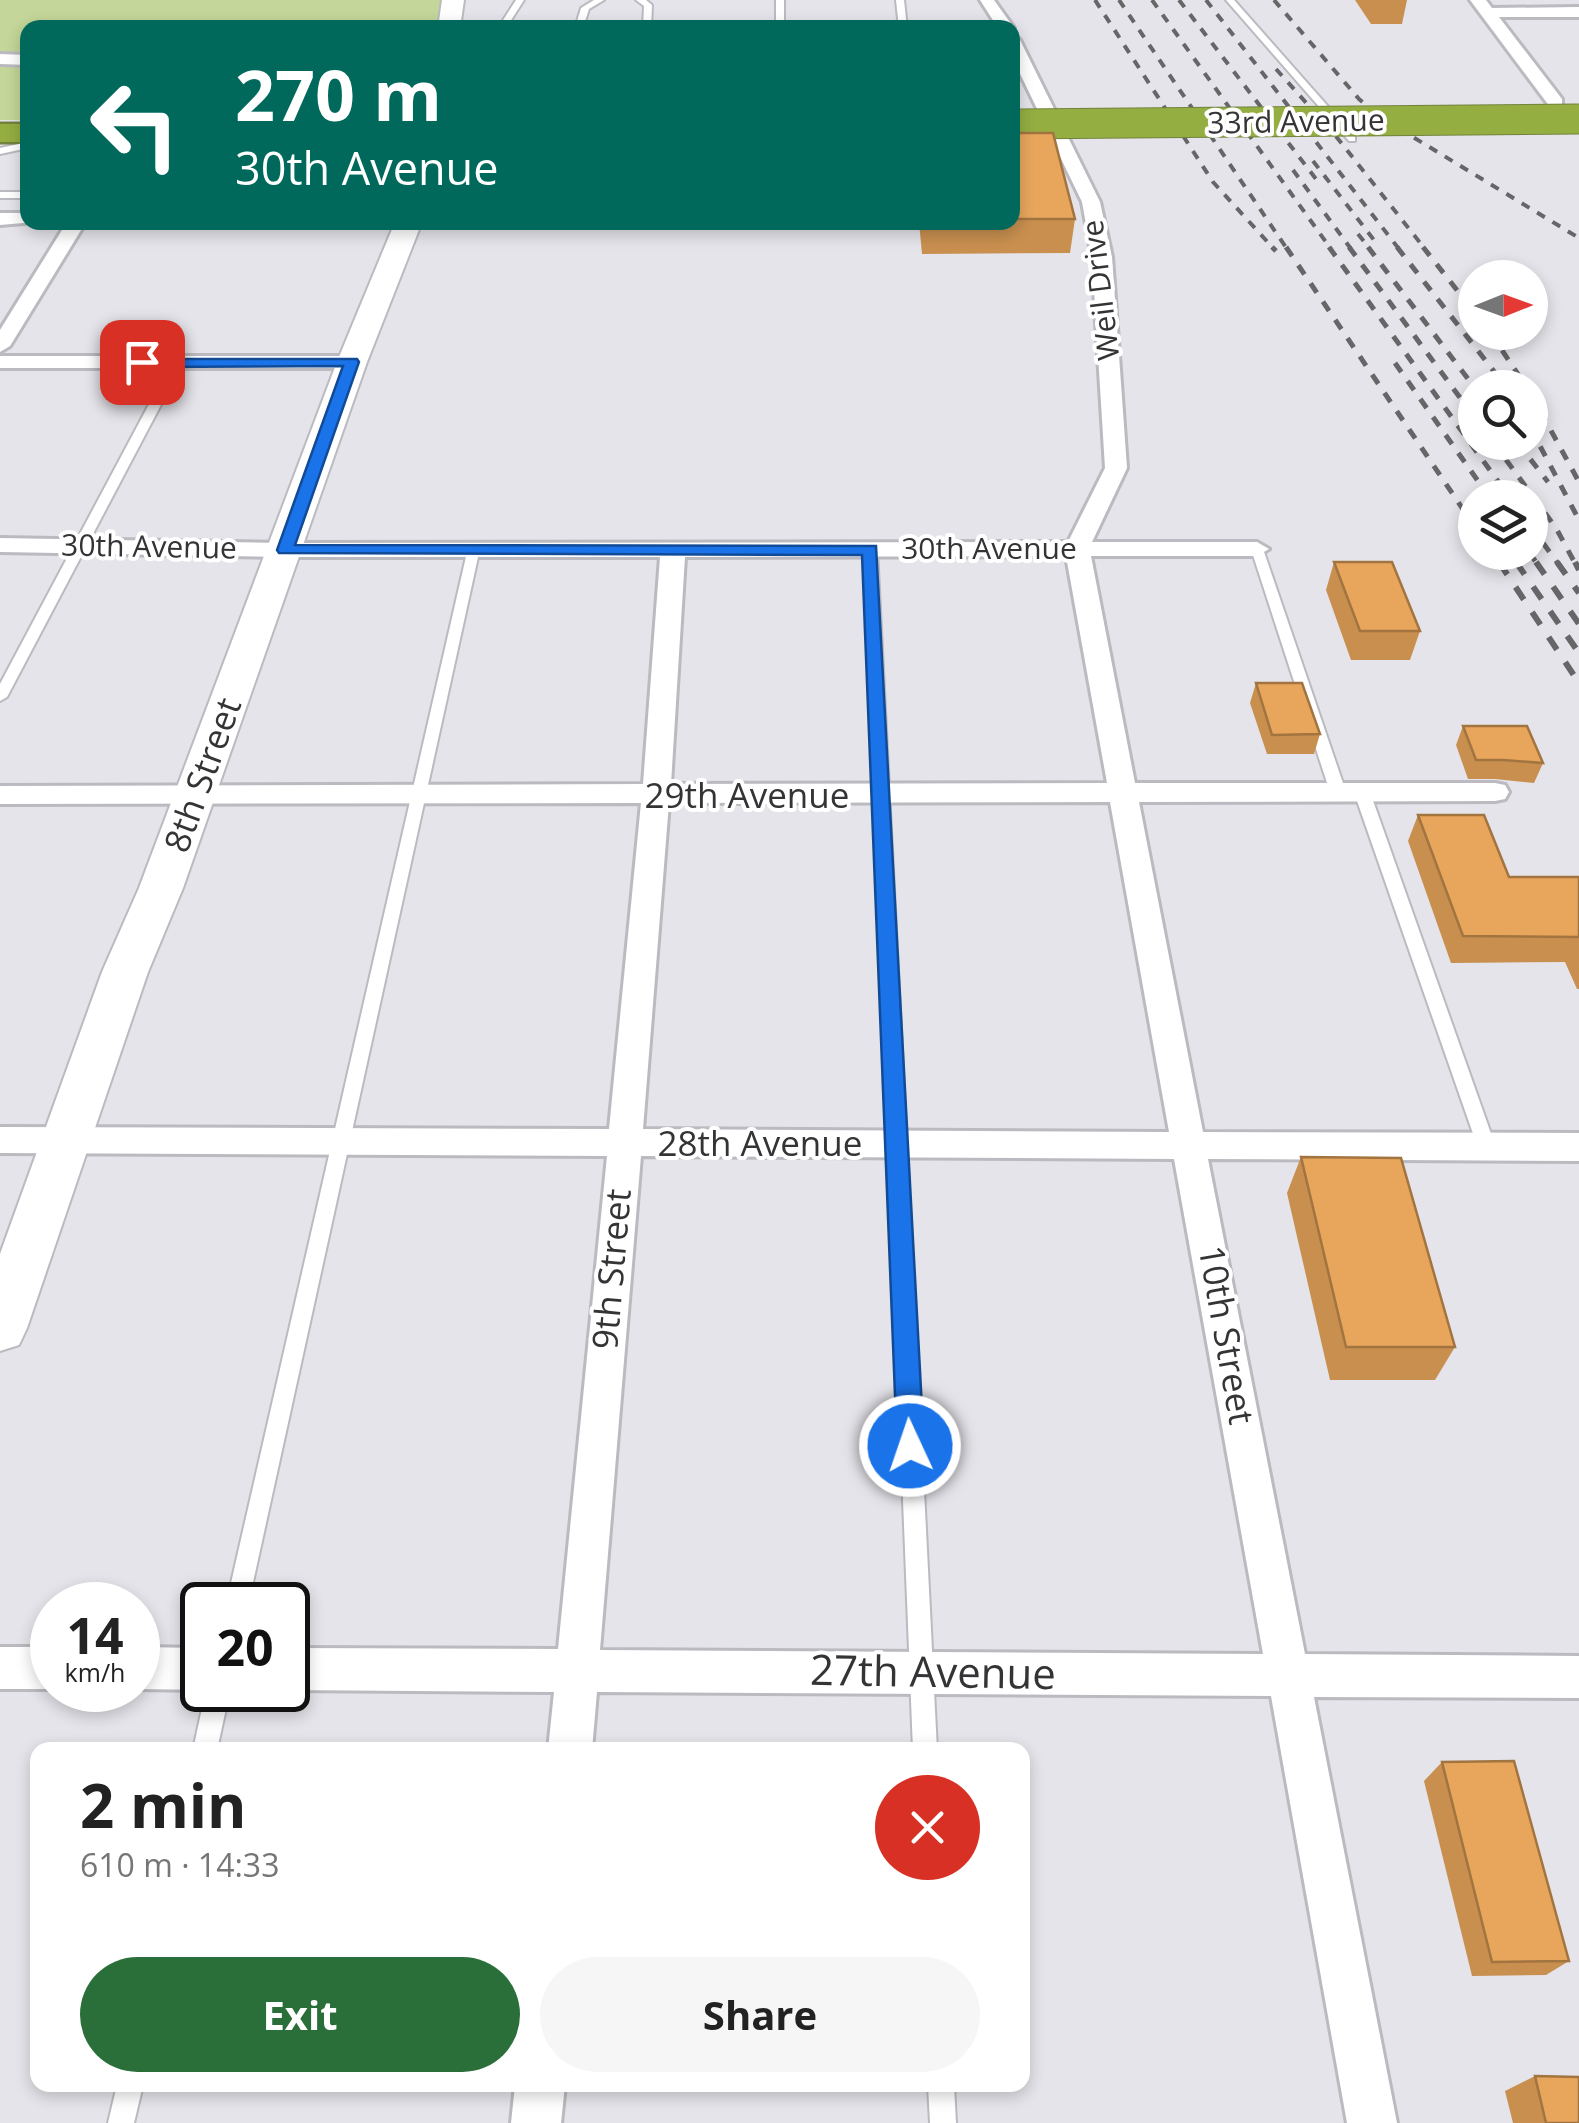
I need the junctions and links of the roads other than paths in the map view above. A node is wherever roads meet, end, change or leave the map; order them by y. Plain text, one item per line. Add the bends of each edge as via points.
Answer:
1 (600, 0) edge
2 (1230, 0) edge
3 (1483, 6) edge
4 (1579, 12) edge
5 (581, 20) edge
6 (1020, 56) edge
7 (1571, 110) edge
8 (1020, 114) edge
9 (1020, 124) edge
10 (1352, 140) dead end
11 (0, 196) edge
12 (20, 211) edge
13 (72, 230) edge
14 (407, 230) edge
15 (0, 346) edge
16 (0, 362) edge
17 (177, 362) junction
18 (352, 362) junction
19 (0, 545) edge
20 (83, 546) junction
21 (474, 548) junction
22 (1077, 548) junction
23 (674, 549) junction
24 (1257, 549) joint
25 (285, 550) junction
26 (870, 550) junction
27 (0, 697) edge
28 (1495, 792) dead end
29 (0, 795) edge
30 (1351, 795) junction
31 (195, 796) junction
32 (418, 796) junction
33 (656, 796) junction
34 (881, 796) junction
35 (1126, 796) junction
36 (0, 1140) edge
37 (68, 1140) junction
38 (340, 1141) junction
39 (623, 1143) junction
40 (896, 1145) junction
41 (1192, 1145) junction
42 (1486, 1145) junction
43 (1579, 1147) edge
44 (0, 1328) edge
45 (242, 1582) edge
46 (0, 1668) edge
47 (30, 1668) edge
48 (577, 1668) junction
49 (310, 1669) edge
50 (921, 1672) junction
51 (1287, 1675) junction
52 (1579, 1677) edge
53 (213, 1712) edge
54 (206, 1742) edge
55 (571, 1742) edge
56 (925, 1742) edge
57 (128, 2092) edge
58 (539, 2092) edge
59 (941, 2092) edge
60 (121, 2123) edge
61 (536, 2123) edge
62 (943, 2123) edge
63 (1372, 2123) edge

1 - 5 lane via 584,8
2 - 10 lane
3 - 4 street
3 - 7 street
6 - 22 street, Weil Drive via 1091,202 1102,257 1116,468
7 - 8 highway, 33rd Avenue
7 - 9 highway, 33rd Avenue, bridge
11 - 12 lane
13 - 15 street
14 - 18 main road, 8th Street
16 - 17 street
17 - 18 street
17 - 20 lane
18 - 25 main road, 8th Street
19 - 20 street, 30th Avenue
20 - 25 street, 30th Avenue
20 - 27 lane
21 - 23 street, 30th Avenue
21 - 25 street, 30th Avenue
21 - 32 lane
22 - 24 street, 30th Avenue
22 - 26 street, 30th Avenue
22 - 35 street, 10th Street
23 - 26 street, 30th Avenue
23 - 33 street, 9th Street
24 - 30 lane
25 - 31 main road, 8th Street
26 - 34 lane
28 - 30 street, 29th Avenue
29 - 31 street, 29th Avenue
30 - 35 street, 29th Avenue
30 - 42 lane
31 - 32 street, 29th Avenue
31 - 37 main road, 8th Street via 124,972
32 - 33 street, 29th Avenue
32 - 38 lane
33 - 34 street, 29th Avenue
33 - 39 street, 9th Street
34 - 35 street, 29th Avenue
34 - 40 lane
35 - 41 street, 10th Street
36 - 37 street, 28th Avenue
37 - 38 street, 28th Avenue
37 - 44 main road, 8th Street
38 - 39 street, 28th Avenue
38 - 45 lane
39 - 40 street, 28th Avenue
39 - 48 street, 9th Street
40 - 41 street, 28th Avenue
40 - 50 lane
41 - 42 street, 28th Avenue
41 - 51 street, 10th Street
42 - 43 street, 28th Avenue
46 - 47 street
48 - 49 street, 27th Avenue
48 - 50 street, 27th Avenue
48 - 55 street, 9th Street
50 - 51 street, 27th Avenue
50 - 56 lane
51 - 52 street, 27th Avenue
51 - 63 street, 10th Street
53 - 54 lane
57 - 60 lane
58 - 61 street
59 - 62 lane

